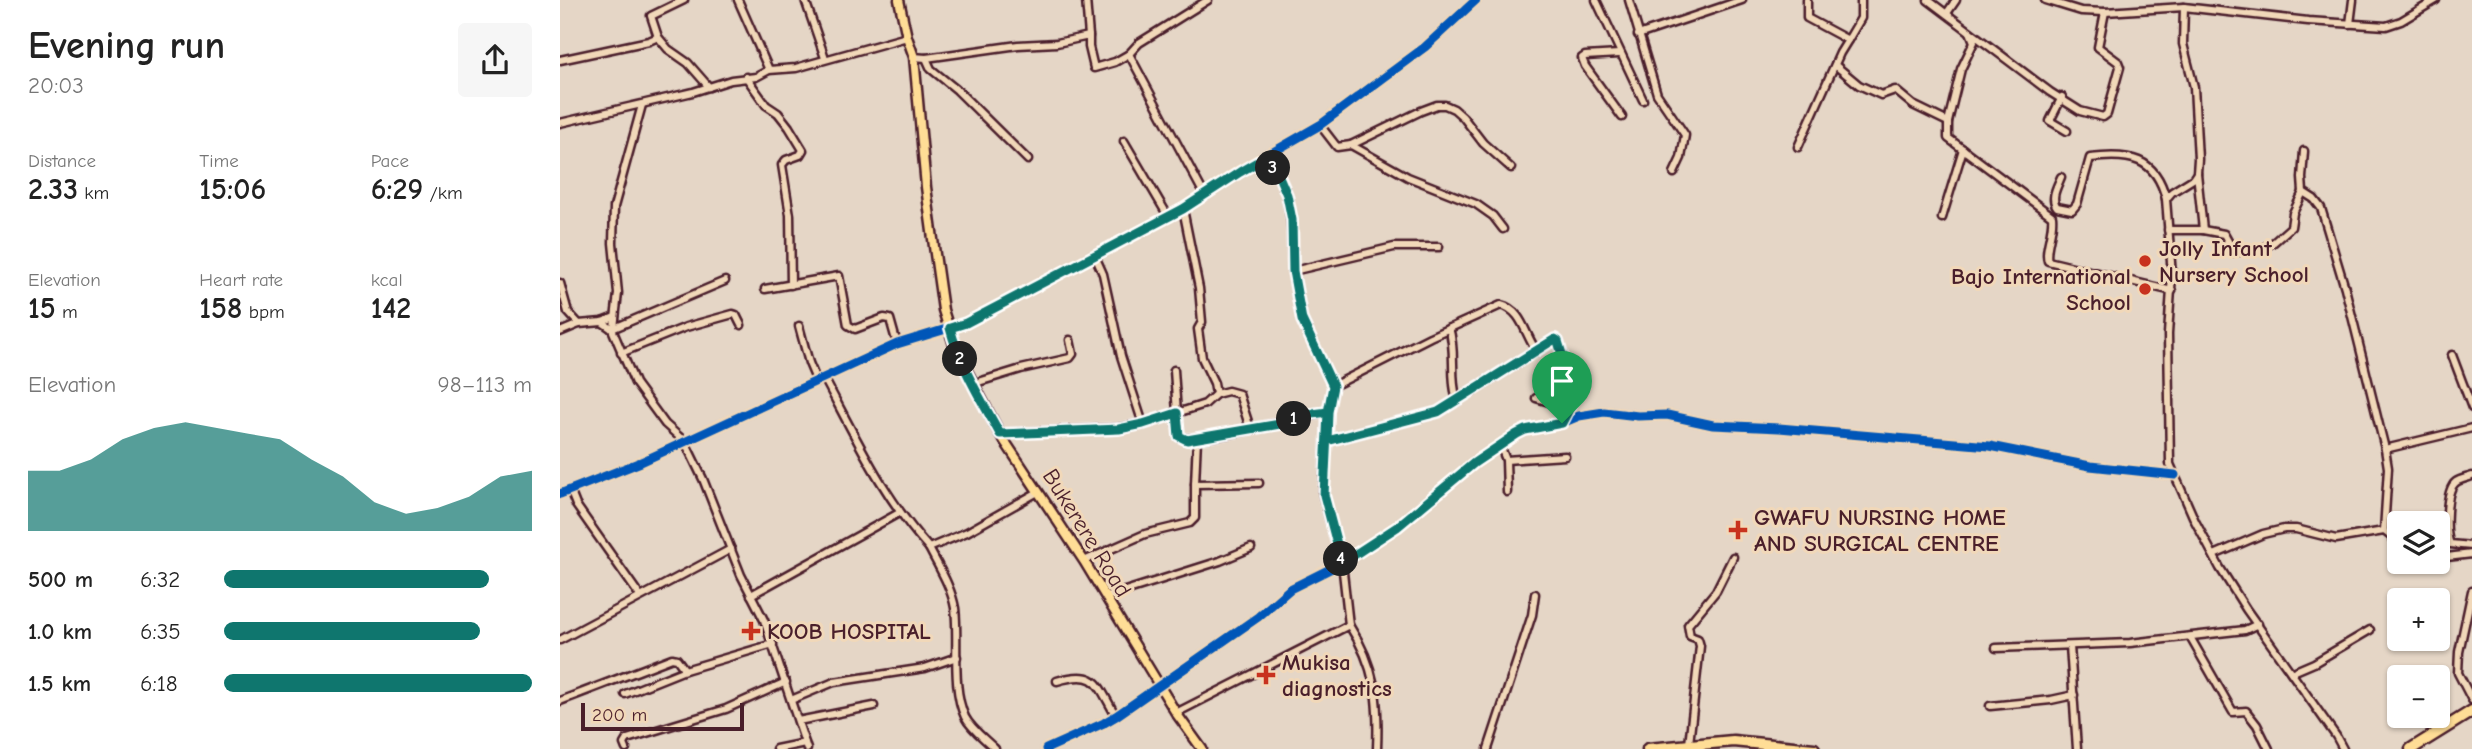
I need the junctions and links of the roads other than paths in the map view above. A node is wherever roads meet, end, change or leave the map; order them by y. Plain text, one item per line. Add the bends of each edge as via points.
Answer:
1 (684, 0) edge
2 (738, 0) edge
3 (805, 0) edge
4 (899, 0) edge
5 (1086, 0) edge
6 (1208, 0) edge
7 (1476, 0) edge
8 (1596, 0) edge
9 (1629, 0) edge
10 (1742, 0) edge
11 (1807, 0) edge
12 (1861, 0) edge
13 (1928, 0) edge
14 (1956, 0) edge
15 (2045, 0) edge
16 (2154, 0) edge
17 (2353, 0) edge
18 (2436, 0) edge
19 (2184, 7) junction
20 (2152, 8) junction
21 (2105, 12) junction
22 (1947, 13) junction
23 (2350, 24) junction
24 (1970, 32) junction
25 (1638, 34) junction
26 (1089, 36) junction
27 (659, 37) junction
28 (907, 37) junction
29 (1848, 40) junction
30 (1129, 54) junction
31 (1619, 54) junction
32 (914, 57) junction
33 (825, 58) junction
34 (926, 58) junction
35 (560, 60) edge
36 (1835, 65) junction
37 (769, 70) junction
38 (746, 77) junction
39 (709, 87) junction
40 (2062, 97) junction
41 (1643, 100) dead end
42 (642, 105) junction
43 (1622, 117) dead end
44 (1948, 122) junction
45 (560, 123) edge
46 (1320, 125) junction
47 (2067, 131) dead end
48 (1124, 141) dead end
49 (1351, 145) junction
50 (1798, 147) dead end
51 (1963, 149) junction
52 (2304, 152) dead end
53 (1266, 157) junction
54 (1028, 160) dead end
55 (1511, 168) dead end
56 (1674, 173) dead end
57 (2197, 173) junction
58 (2061, 177) dead end
59 (2303, 192) junction
60 (1205, 197) junction
61 (2166, 199) junction
62 (1183, 209) junction
63 (1168, 216) junction
64 (1942, 218) dead end
65 (1503, 229) dead end
66 (2168, 230) junction
67 (2203, 230) junction
68 (1439, 247) dead end
69 (1095, 256) junction
70 (1293, 271) junction
71 (725, 281) dead end
72 (560, 283) edge
73 (791, 285) junction
74 (765, 289) dead end
75 (2172, 291) junction
76 (615, 317) junction
77 (602, 322) junction
78 (579, 324) junction
79 (741, 325) dead end
80 (799, 326) dead end
81 (950, 328) junction
82 (1449, 328) junction
83 (612, 329) junction
84 (560, 332) edge
85 (1070, 340) dead end
86 (897, 344) junction
87 (1536, 350) junction
88 (621, 353) junction
89 (2452, 355) dead end
90 (1174, 370) dead end
91 (821, 380) junction
92 (972, 384) junction
93 (1333, 386) junction
94 (1216, 394) junction
95 (1536, 398) dead end
96 (1457, 401) junction
97 (1569, 408) junction
98 (2472, 408) edge
99 (1328, 412) junction
100 (1177, 413) junction
101 (1562, 423) junction
102 (1143, 424) junction
103 (1250, 428) junction
104 (2472, 428) edge
105 (1000, 434) junction
106 (1196, 438) junction
107 (1327, 441) junction
108 (685, 442) junction
109 (1500, 445) junction
110 (2385, 449) junction
111 (1565, 456) dead end
112 (1506, 460) junction
113 (2175, 475) junction
114 (2472, 476) edge
115 (1259, 483) dead end
116 (1195, 484) junction
117 (570, 490) junction
118 (1038, 492) junction
119 (1507, 492) dead end
120 (560, 494) edge
121 (899, 513) junction
122 (2384, 531) junction
123 (2387, 533) edge
124 (2472, 546) edge
125 (929, 548) junction
126 (1251, 548) dead end
127 (731, 550) junction
128 (2472, 554) edge
129 (2214, 555) junction
130 (1733, 557) dead end
131 (2450, 557) edge
132 (1084, 561) junction
133 (1342, 563) junction
134 (2472, 591) edge
135 (751, 594) junction
136 (1535, 594) dead end
137 (640, 596) junction
138 (1106, 597) junction
139 (2258, 624) junction
140 (1349, 625) junction
141 (2370, 630) dead end
142 (2190, 637) junction
143 (560, 640) edge
144 (773, 644) junction
145 (2070, 646) junction
146 (1996, 648) dead end
147 (957, 657) junction
148 (685, 670) junction
149 (2293, 672) junction
150 (1057, 681) dead end
151 (786, 682) junction
152 (1160, 685) junction
153 (625, 694) dead end
154 (2074, 695) junction
155 (791, 700) junction
156 (2472, 700) edge
157 (560, 701) edge
158 (874, 706) dead end
159 (1990, 706) dead end
160 (2472, 711) edge
161 (1176, 713) junction
162 (1116, 716) junction
163 (798, 721) junction
164 (1689, 744) junction
165 (806, 746) edge
166 (626, 749) edge
167 (776, 749) edge
168 (995, 749) edge
169 (1046, 749) edge
170 (1202, 749) edge
171 (1377, 749) edge
172 (1488, 749) edge
173 (1648, 749) edge
174 (1814, 749) edge
175 (2077, 749) edge
176 (2269, 749) edge
177 (2343, 749) edge
178 (2411, 749) edge

1 - 27 street via 651,16
2 - 37 street
3 - 33 street
4 - 28 main road, Bukerere Road
5 - 26 street
6 - 30 street
7 - 46 street via 1425,47
8 - 31 street
9 - 25 street
10 - 25 street
11 - 29 street via 1807,18
12 - 29 street via 1861,18
13 - 22 street
14 - 22 street
15 - 21 street via 2081,11
16 - 20 street
17 - 23 street
18 - 23 street via 2393,24
19 - 20 street
19 - 23 street
19 - 57 street via 2183,44 2194,87
20 - 21 street
21 - 40 street via 2098,47 2120,67 2107,114 2090,115
22 - 24 street
24 - 40 street
24 - 44 street via 1974,42
25 - 56 street via 1657,94 1685,135
26 - 30 street via 1094,68
26 - 34 street
27 - 35 street
27 - 39 street
28 - 32 main road, Bukerere Road
28 - 33 street
29 - 36 street
30 - 60 street
31 - 41 street
31 - 43 street via 1583,58
32 - 34 street
32 - 81 main road, Bukerere Road via 929,214 943,310
33 - 37 street via 796,68
34 - 54 street via 931,69
36 - 44 street via 1859,85 1881,95 1895,90 1913,105
36 - 50 street
37 - 38 street
38 - 39 street
38 - 73 street via 803,150 782,165 790,215
39 - 42 street
40 - 47 street via 2050,121
42 - 45 street
42 - 76 street via 614,207
44 - 51 street via 1948,138
46 - 49 street via 1335,146
46 - 53 street
48 - 63 street
49 - 55 street via 1420,111 1445,105 1454,108
49 - 65 street via 1408,177 1476,204
51 - 64 street
51 - 75 street via 2052,216 2048,261
52 - 59 street
53 - 60 street
53 - 70 street via 1287,195
57 - 61 street
57 - 67 street
58 - 61 street via 2054,204 2073,210 2090,158 2139,161 2158,175
59 - 67 street via 2291,227 2261,249 2234,252 2224,234
59 - 110 street via 2319,203 2328,228
60 - 62 street
61 - 66 street
62 - 63 street
62 - 94 street via 1199,288 1202,358
63 - 69 street
66 - 67 street
66 - 75 street
68 - 70 street via 1394,247
69 - 81 street
69 - 102 street
70 - 93 street via 1302,320
71 - 83 street
72 - 78 street via 568,312
73 - 74 street
73 - 86 street via 839,276 848,326 855,329 890,319
75 - 113 street via 2169,456
76 - 77 street
76 - 83 street
77 - 78 street
77 - 83 street
78 - 84 street
79 - 88 street via 733,314
80 - 91 street via 809,363
81 - 86 street
81 - 92 main road, Bukerere Road
82 - 87 street via 1504,305 1527,329
82 - 93 street
82 - 96 street
83 - 88 street
85 - 92 street via 1070,358
86 - 91 street
87 - 96 street
87 - 97 street via 1558,341 1571,395
88 - 108 street via 635,383 665,424
89 - 98 street
90 - 100 street
91 - 108 street
91 - 121 street
92 - 105 main road, Bukerere Road
93 - 99 street
94 - 100 street via 1205,404
94 - 103 street via 1238,394
95 - 97 street
96 - 107 street via 1438,412
97 - 101 street
99 - 103 street
99 - 107 street
100 - 102 street
100 - 106 street via 1179,436
101 - 109 street via 1525,430
101 - 113 street via 1604,412 1667,415 1713,425 1990,446 2090,466
102 - 105 street
103 - 106 street
104 - 110 street
105 - 118 main road, Bukerere Road
106 - 116 street
107 - 133 street via 1324,495
108 - 117 street
108 - 127 street
109 - 112 street
109 - 133 street via 1397,527
110 - 122 street
111 - 112 street
112 - 119 street
113 - 129 street
114 - 124 street via 2451,488 2447,527 2450,544
115 - 116 street
116 - 132 street via 1195,518 1190,523 1145,534
117 - 120 street
117 - 137 street
118 - 125 street
118 - 132 main road, Bukerere Road
121 - 125 street
121 - 135 street
122 - 123 street
122 - 129 street via 2336,539 2284,529
125 - 147 street via 951,591
126 - 138 street
127 - 135 street
127 - 137 street
128 - 131 street
129 - 139 street
130 - 164 street via 1716,591 1688,625 1690,636 1698,639 1700,646
132 - 138 main road, Bukerere Road
133 - 140 street
133 - 152 street via 1290,589 1258,617
134 - 156 street via 2458,673
135 - 144 street
136 - 172 street
137 - 143 street
138 - 152 main road, Bukerere Road
139 - 142 street
139 - 149 street
140 - 161 street
140 - 171 street via 1374,681
141 - 149 street
142 - 145 street
142 - 176 street via 2234,712 2246,711
144 - 148 street
144 - 151 street
145 - 146 street
145 - 154 street
147 - 155 street via 925,668 834,682
147 - 168 street via 966,719
148 - 153 street
148 - 157 street via 672,658
149 - 177 street
150 - 162 street via 1090,677
151 - 155 street
151 - 166 street via 726,709 627,739
152 - 161 main road, Bukerere Road
152 - 162 street
154 - 159 street
154 - 175 street
155 - 163 street
158 - 163 street
160 - 178 highway
161 - 170 main road, Bukerere Road
162 - 169 street
163 - 165 street
164 - 173 highway
164 - 174 highway via 1745,741
165 - 167 street

